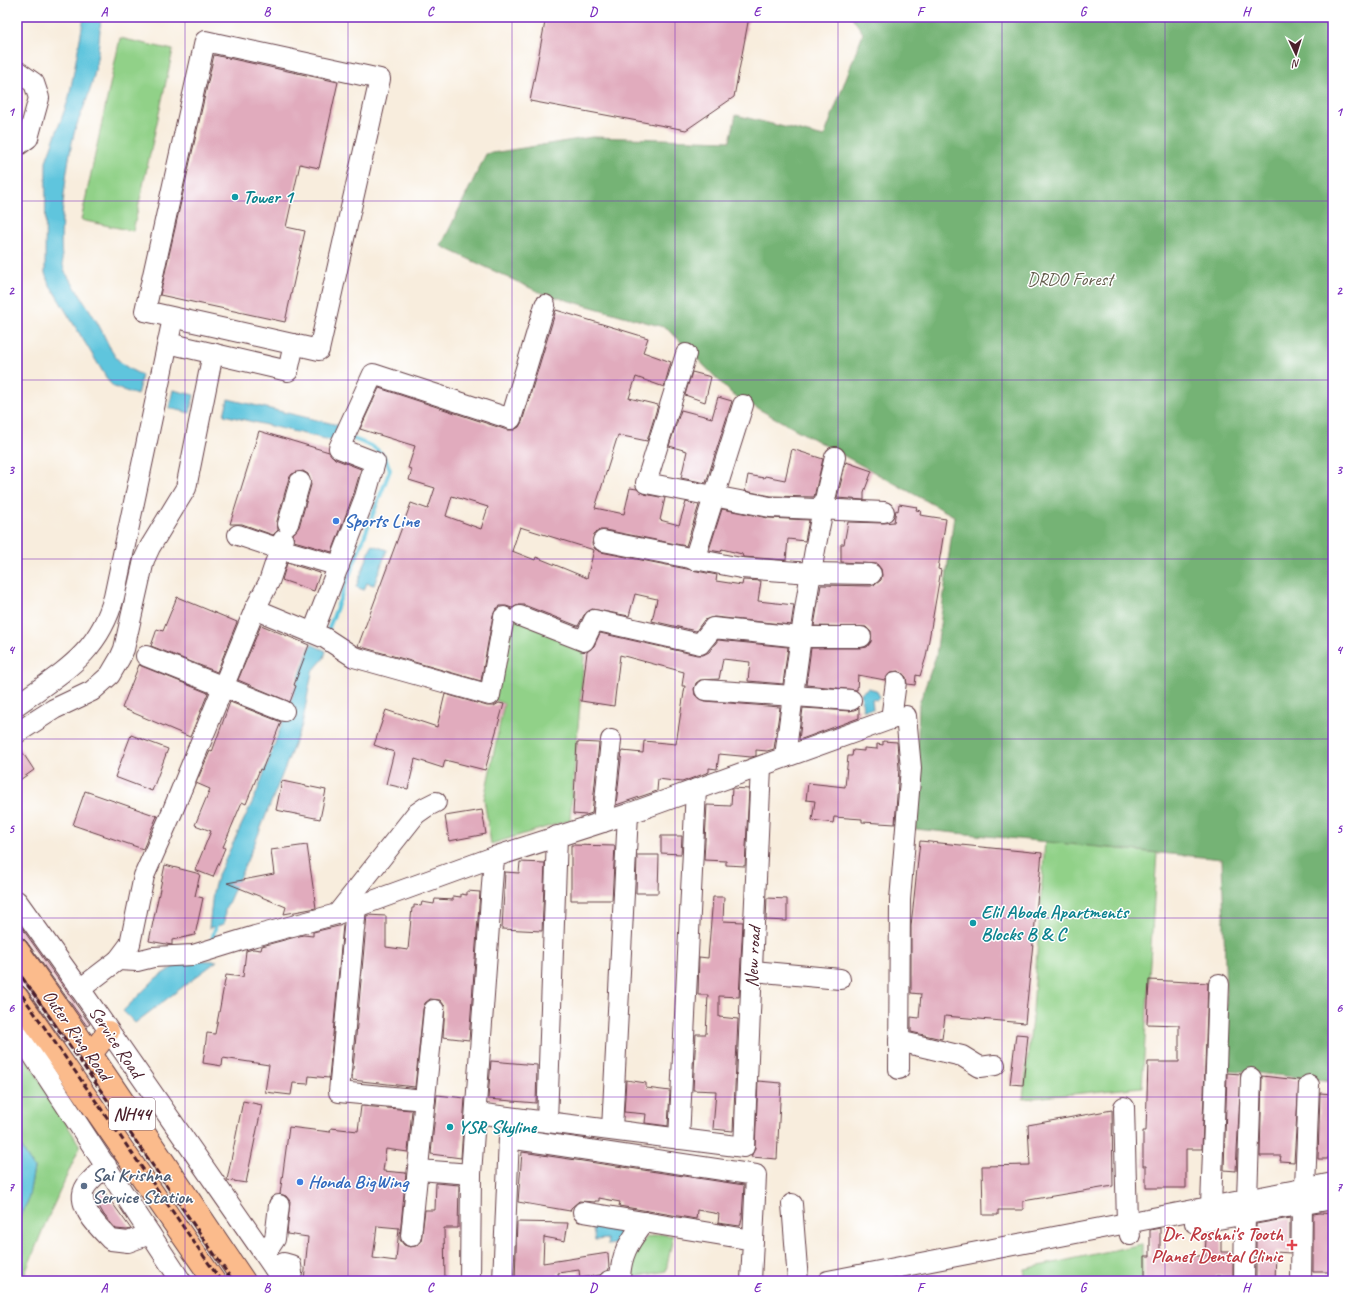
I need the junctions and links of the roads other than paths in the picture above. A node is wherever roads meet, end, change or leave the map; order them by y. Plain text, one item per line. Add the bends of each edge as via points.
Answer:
1 (17, 71) edge
2 (17, 146) edge
3 (545, 305) dead end
4 (174, 318) junction
5 (168, 343) junction
6 (294, 344) junction
7 (213, 353) junction
8 (686, 354) dead end
9 (743, 405) dead end
10 (835, 457) dead end
11 (300, 482) dead end
12 (714, 497) junction
13 (822, 510) junction
14 (884, 512) dead end
15 (238, 535) dead end
16 (284, 538) junction
17 (603, 541) dead end
18 (694, 560) junction
19 (339, 566) junction
20 (811, 573) junction
21 (871, 574) dead end
22 (255, 609) junction
23 (319, 635) junction
24 (800, 637) junction
25 (861, 637) dead end
26 (146, 656) dead end
27 (896, 682) dead end
28 (224, 687) junction
29 (705, 690) dead end
30 (793, 696) junction
31 (851, 700) dead end
32 (17, 705) edge
33 (284, 711) dead end
34 (892, 719) junction
35 (17, 733) edge
36 (611, 740) dead end
37 (785, 757) junction
38 (761, 767) junction
39 (696, 789) junction
40 (436, 802) dead end
41 (628, 814) junction
42 (603, 822) junction
43 (557, 836) junction
44 (494, 857) junction
45 (17, 901) edge
46 (356, 907) junction
47 (337, 914) junction
48 (17, 949) edge
49 (118, 960) junction
50 (753, 971) junction
51 (840, 979) dead end
52 (1219, 984) dead end
53 (80, 989) junction
54 (17, 997) edge
55 (434, 1010) dead end
56 (17, 1031) edge
57 (108, 1032) junction
58 (900, 1041) junction
59 (91, 1054) junction
60 (995, 1065) dead end
61 (899, 1069) dead end
62 (1251, 1078) dead end
63 (1309, 1085) dead end
64 (425, 1100) junction
65 (1124, 1107) dead end
66 (476, 1113) junction
67 (547, 1122) junction
68 (612, 1129) junction
69 (679, 1139) junction
70 (106, 1165) junction
71 (419, 1170) junction
72 (471, 1174) junction
73 (1333, 1183) edge
74 (1304, 1196) junction
75 (1333, 1199) edge
76 (792, 1204) dead end
77 (279, 1205) dead end
78 (1211, 1206) junction
79 (1246, 1206) junction
80 (583, 1212) dead end
81 (644, 1222) junction
82 (1128, 1229) junction
83 (150, 1234) junction
84 (411, 1236) dead end
85 (753, 1240) junction
86 (276, 1271) edge
87 (181, 1281) edge
88 (214, 1281) edge
89 (244, 1281) edge
90 (470, 1281) edge
91 (504, 1281) edge
92 (609, 1281) edge
93 (751, 1281) edge
94 (798, 1281) edge
95 (828, 1281) edge
96 (889, 1281) edge
97 (1244, 1281) edge
98 (1301, 1281) edge

1 - 2 street via 34,84 39,98 28,138
3 - 19 street via 511,419 373,374 339,448 375,462
4 - 5 street
4 - 6 street
4 - 6 street via 144,311 205,41 380,79 319,350
5 - 7 street
5 - 32 street via 114,597 106,623 92,645 77,661
6 - 7 street via 288,371
7 - 35 street via 186,488 147,554 124,648 116,667 102,684 92,691 54,709
8 - 12 street via 646,483
9 - 12 street
10 - 13 street
11 - 16 street
12 - 13 street via 770,507
12 - 18 street
13 - 14 street
13 - 20 street
15 - 16 street
16 - 19 street
16 - 22 street via 269,582
17 - 18 street
18 - 20 street via 741,568
19 - 23 street
20 - 21 street
20 - 24 street
22 - 23 street
22 - 28 street
23 - 24 street via 354,657 490,695 512,617 584,641 594,620 700,644 713,628
24 - 25 street
24 - 30 street
26 - 28 street
27 - 34 street
28 - 33 street
28 - 49 street via 144,876 130,944
29 - 30 street
30 - 31 street
30 - 37 street
34 - 37 street
34 - 58 street via 906,716 911,768 900,900
36 - 42 street
37 - 38 street
38 - 39 street
38 - 50 street, New road
39 - 41 street
39 - 69 street
40 - 47 street via 416,814
41 - 42 street
41 - 68 street
42 - 43 street
43 - 44 street
43 - 67 street
44 - 46 street
44 - 66 street
45 - 53 street, Service Road
46 - 47 street
46 - 64 street via 339,1092
47 - 49 street via 193,955 153,957 137,961
48 - 59 highway, Outer Ring Road / NH44
49 - 53 street
50 - 51 street
50 - 69 street, New road via 744,1147
52 - 78 street
53 - 57 street, Service Road
54 - 88 highway, Outer Ring Road / NH44
55 - 64 street
56 - 70 street
57 - 59 highway
57 - 86 street, Service Road
58 - 60 street via 962,1056 980,1067
58 - 61 street
59 - 89 highway, Outer Ring Road / NH44
62 - 79 street
63 - 74 street
64 - 71 street
65 - 82 street
66 - 67 street
66 - 72 street
67 - 68 street
68 - 69 street
70 - 83 street
70 - 83 street via 84,1190 83,1201 89,1213 111,1240 128,1242
71 - 72 street
71 - 84 street
72 - 90 street
73 - 74 street
74 - 75 street
74 - 79 street
74 - 98 street
76 - 94 street
77 - 86 street via 275,1239
78 - 79 street
78 - 82 street
79 - 82 street
79 - 97 street
80 - 81 street
81 - 85 street
81 - 92 street via 626,1246 621,1262 620,1279
82 - 95 street
82 - 96 street
83 - 87 street
85 - 91 street via 756,1175 509,1138
85 - 93 street

